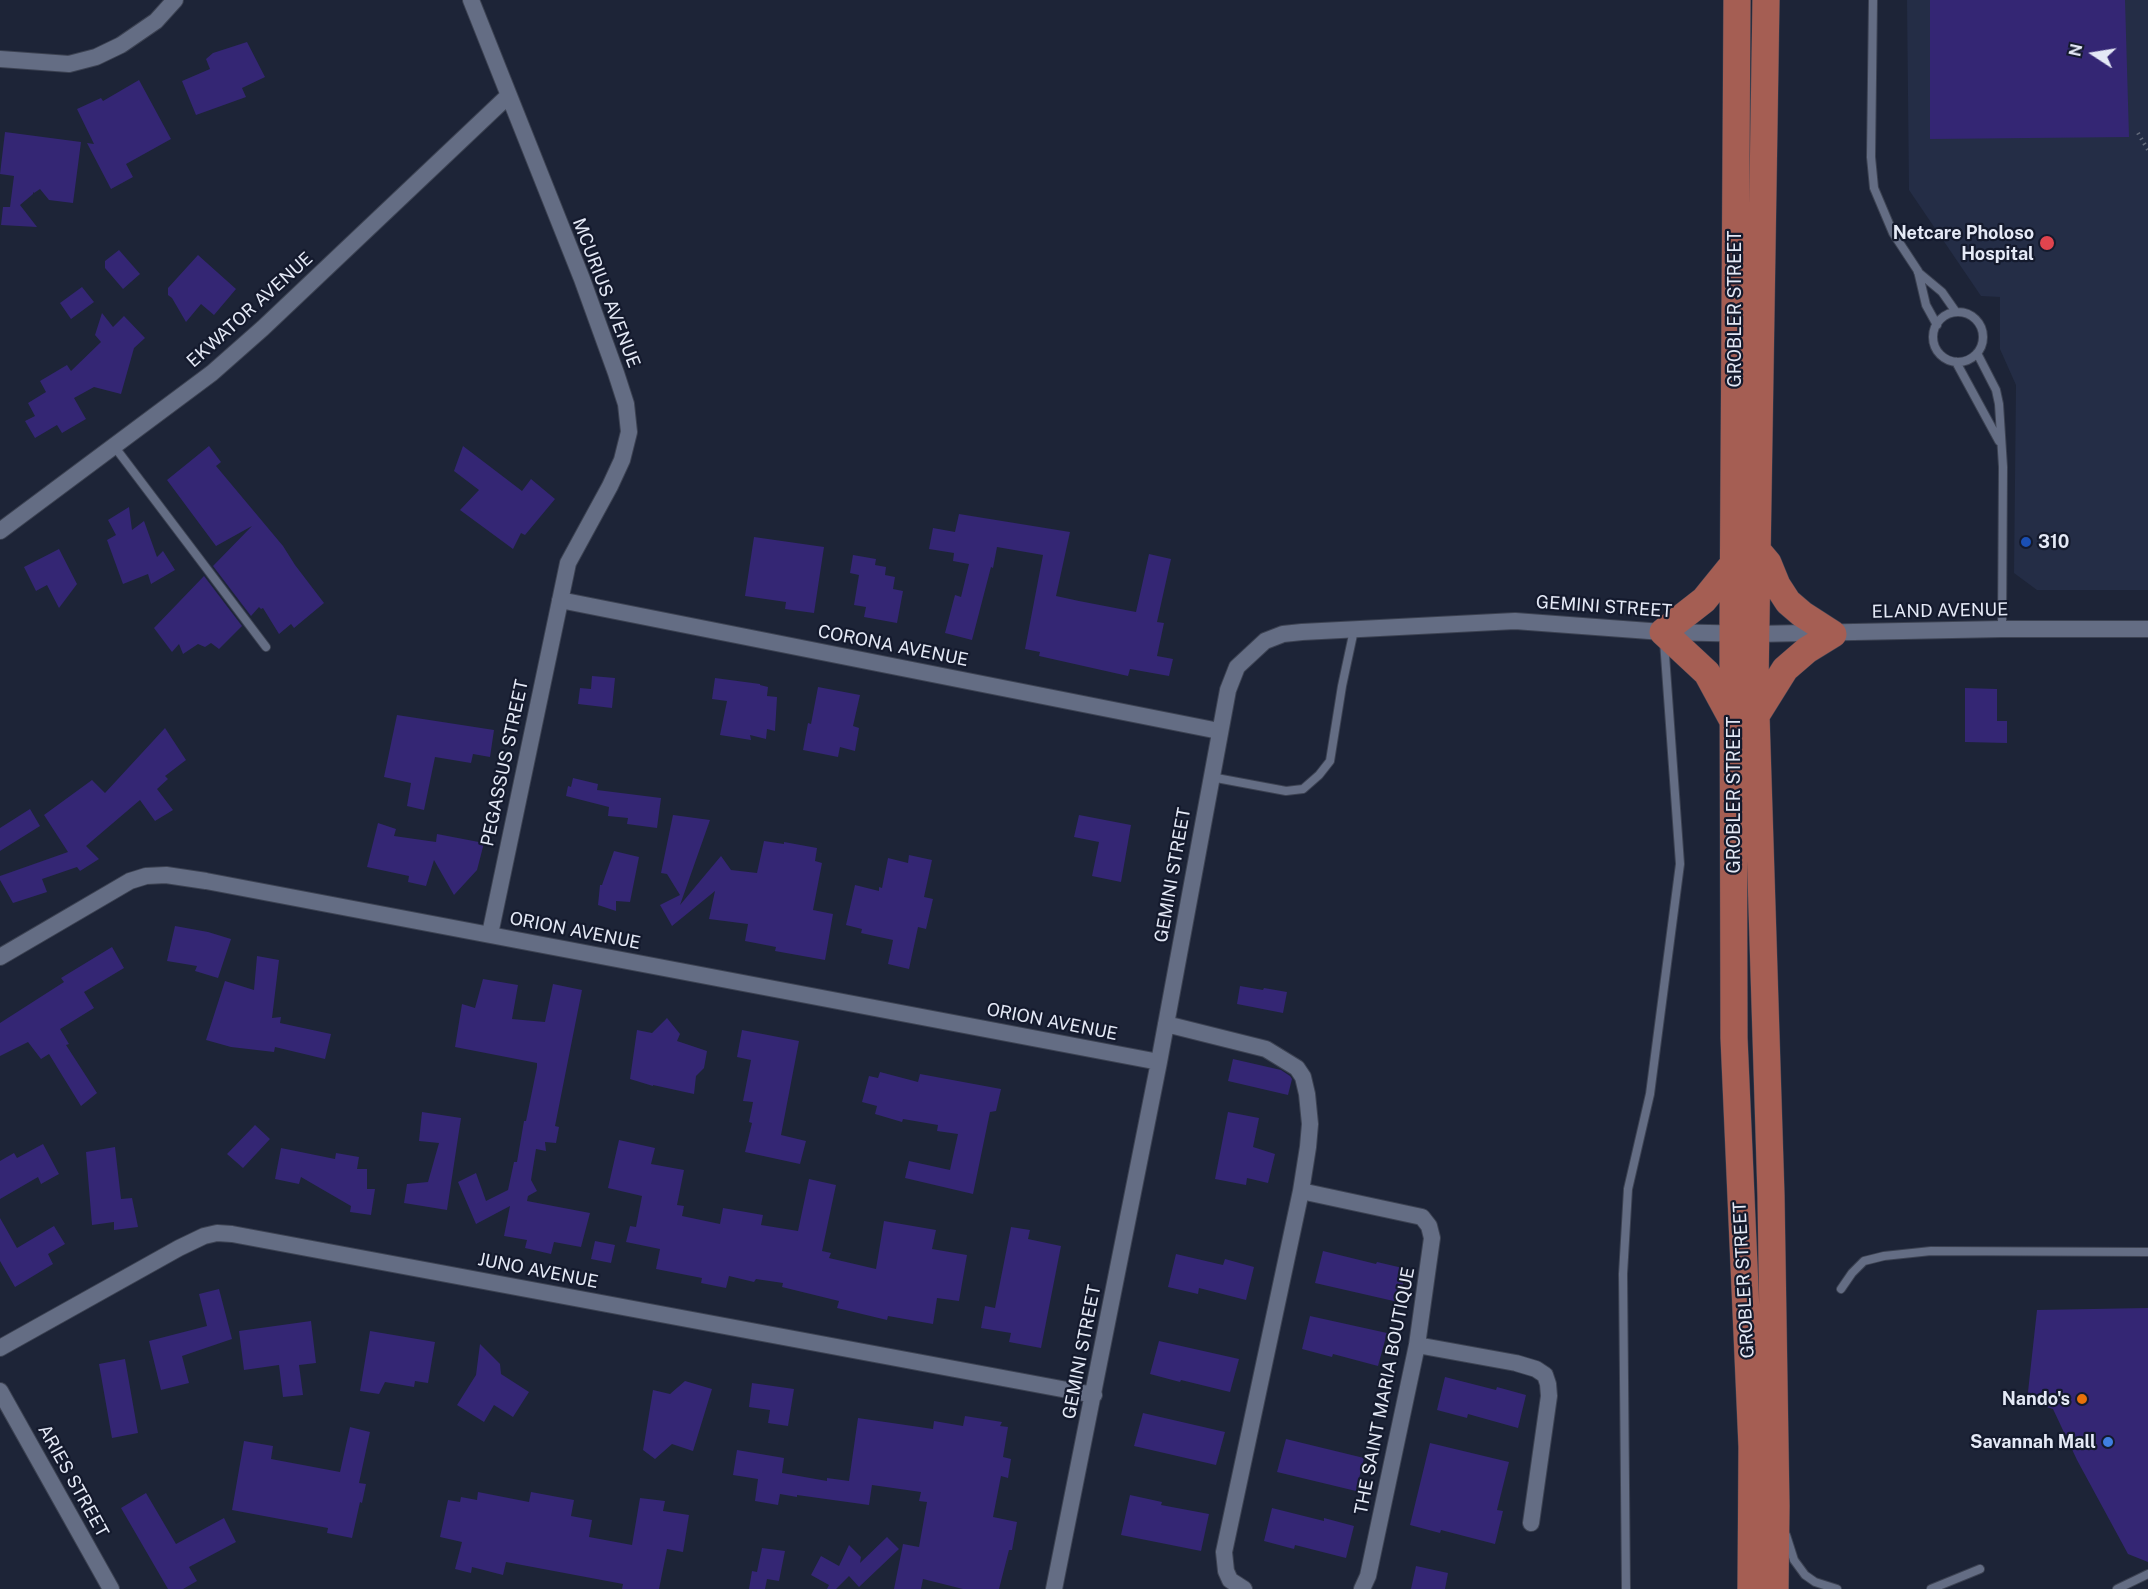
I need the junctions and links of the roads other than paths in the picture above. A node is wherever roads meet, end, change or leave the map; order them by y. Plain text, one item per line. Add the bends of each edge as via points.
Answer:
1 (175, 0) edge
2 (471, 0) edge
3 (1737, 0) edge
4 (1766, 0) edge
5 (1873, 0) edge
6 (0, 59) edge
7 (508, 96) junction
8 (1918, 271) junction
9 (1956, 312) junction
10 (1936, 325) junction
11 (1977, 353) junction
12 (1956, 362) junction
13 (2001, 444) junction
14 (114, 446) junction
15 (0, 531) edge
16 (1745, 556) junction
17 (560, 600) junction
18 (2002, 629) junction
19 (2148, 629) edge
20 (1354, 630) junction
21 (1663, 632) junction
22 (1744, 634) junction
23 (1833, 634) junction
24 (266, 647) dead end
25 (1744, 719) junction
26 (1219, 731) junction
27 (1211, 777) junction
28 (490, 934) junction
29 (0, 957) edge
30 (1166, 1024) junction
31 (1159, 1062) junction
32 (1301, 1191) junction
33 (2148, 1252) edge
34 (1841, 1288) dead end
35 (1417, 1345) junction
36 (0, 1348) edge
37 (0, 1391) edge
38 (1094, 1395) junction
39 (1752, 1448) junction
40 (1776, 1506) junction
41 (1531, 1523) dead end
42 (1980, 1569) dead end
43 (2148, 1574) edge
44 (111, 1589) edge
45 (1054, 1589) edge
46 (1244, 1589) edge
47 (1362, 1589) edge
48 (1626, 1589) edge
49 (1751, 1589) edge
50 (1774, 1589) edge
51 (1837, 1589) edge
52 (1931, 1589) edge
53 (2117, 1589) edge

1 - 6 street via 156,21 96,57 69,64
2 - 7 street, MCURIUS AVENUE
3 - 16 main road, GROBLER STREET
4 - 16 main road, GROBLER STREET
5 - 8 lane via 1874,188 1893,233
7 - 14 street, EKWATOR AVENUE via 263,328 212,373
7 - 17 street, MCURIUS AVENUE via 582,279 629,421 622,460 568,563
8 - 9 lane via 1942,292
8 - 10 lane via 1926,305
9 - 10 lane
9 - 11 lane via 1972,316 1982,330 1982,346
10 - 12 lane via 1936,349
11 - 12 lane via 1971,359
11 - 13 lane via 1996,390
12 - 13 lane
13 - 18 lane
14 - 15 street, EKWATOR AVENUE
14 - 24 lane
16 - 21 main road via 1704,600
16 - 22 main road, GROBLER STREET
16 - 23 main road via 1768,563 1788,602
17 - 26 street, CORONA AVENUE
17 - 28 street, PEGASSUS STREET
18 - 19 street, ELAND AVENUE
18 - 23 street, ELAND AVENUE
20 - 21 street, GEMINI STREET via 1515,621
20 - 26 street, GEMINI STREET via 1283,634 1265,641 1237,667
20 - 27 lane via 1330,761 1319,775 1303,789 1286,792
21 - 22 street, GEMINI STREET
21 - 25 main road via 1707,673
21 - 48 lane via 1680,864 1650,1094 1628,1190 1623,1274
22 - 23 street, ELAND AVENUE
22 - 25 main road, GROBLER STREET
23 - 25 main road via 1785,669
25 - 39 main road, GROBLER STREET via 1734,1038
25 - 40 main road, GROBLER STREET via 1771,1196
26 - 27 street, GEMINI STREET
27 - 30 street, GEMINI STREET
28 - 29 street, ORION AVENUE via 206,881 146,876 130,881
28 - 31 street, ORION AVENUE
30 - 31 street, GEMINI STREET
30 - 32 street via 1266,1049 1297,1068 1307,1094 1310,1124
31 - 38 street, GEMINI STREET
32 - 35 street, THE SAINT MARIA BOUTIQUE via 1408,1213 1422,1217 1429,1226 1432,1238
32 - 46 street via 1224,1552 1230,1580
33 - 34 lane via 1931,1251 1884,1256 1864,1262
35 - 41 street via 1516,1363 1545,1375 1549,1396
35 - 47 street, THE SAINT MARIA BOUTIQUE
36 - 38 street, JUNO AVENUE via 179,1248 204,1236 225,1234
37 - 44 street, ARIES STREET
38 - 45 street, GEMINI STREET
39 - 49 main road, GROBLER STREET
39 - 50 main road via 1765,1482
40 - 50 main road, GROBLER STREET
40 - 51 lane via 1799,1568 1815,1582
42 - 52 lane
43 - 53 lane

